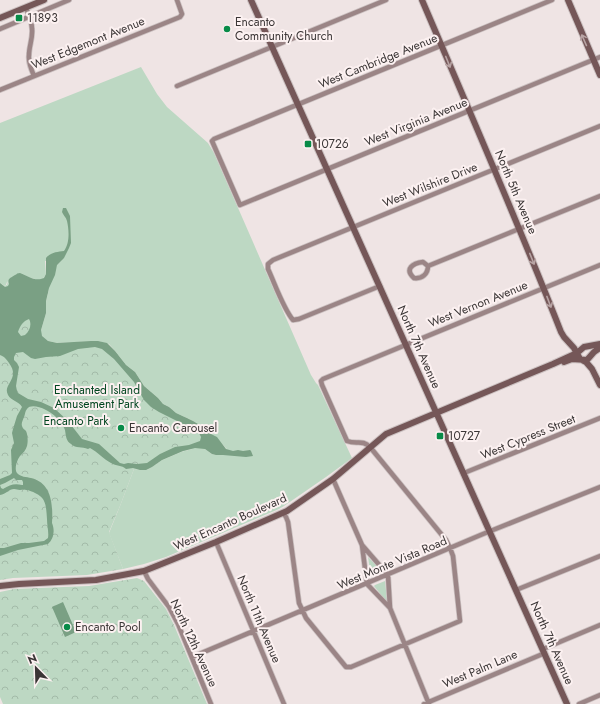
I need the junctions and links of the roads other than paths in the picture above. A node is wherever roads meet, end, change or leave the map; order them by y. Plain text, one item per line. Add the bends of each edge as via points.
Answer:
1 (44, 0) edge
2 (69, 0) edge
3 (177, 0) edge
4 (251, 0) edge
5 (386, 0) edge
6 (422, 0) edge
7 (552, 0) edge
8 (568, 0) edge
9 (26, 8) junction
10 (30, 17) junction
11 (0, 18) edge
12 (0, 29) edge
13 (442, 46) junction
14 (272, 48) junction
15 (600, 57) edge
16 (593, 59) junction
17 (600, 75) edge
18 (34, 76) junction
19 (177, 86) dead end
20 (0, 90) edge
21 (298, 104) junction
22 (470, 110) junction
23 (600, 126) edge
24 (327, 169) junction
25 (495, 169) junction
26 (600, 196) edge
27 (240, 205) joint
28 (353, 228) junction
29 (520, 229) junction
30 (600, 265) edge
31 (428, 266) dead end
32 (380, 286) junction
33 (544, 288) junction
34 (567, 341) junction
35 (406, 344) junction
36 (600, 344) edge
37 (600, 348) edge
38 (577, 352) junction
39 (565, 358) junction
40 (581, 360) junction
41 (553, 364) junction
42 (600, 385) edge
43 (436, 413) junction
44 (600, 418) edge
45 (370, 447) junction
46 (464, 473) junction
47 (333, 479) junction
48 (600, 487) edge
49 (283, 513) junction
50 (490, 532) junction
51 (216, 542) junction
52 (362, 545) junction
53 (450, 548) junction
54 (600, 556) edge
55 (144, 571) junction
56 (388, 575) junction
57 (367, 584) junction
58 (0, 586) edge
59 (516, 590) junction
60 (390, 608) junction
61 (302, 611) junction
62 (600, 625) edge
63 (253, 631) junction
64 (405, 645) junction
65 (544, 651) junction
66 (192, 657) junction
67 (600, 695) edge
68 (427, 703) edge
69 (211, 704) edge
70 (284, 704) edge
71 (567, 704) edge
72 (579, 704) edge

1 - 9 street
2 - 10 street
3 - 18 street, West Edgemont Avenue via 182,14 180,17
4 - 14 street, North 7th Avenue
5 - 14 street
6 - 13 street, North 5th Avenue
7 - 13 street, West Cambridge Avenue
16 -> 8 street
9 - 10 street
9 - 11 street
10 - 12 street
10 - 18 street via 32,37 28,55
13 - 21 street, West Cambridge Avenue
13 -> 22 street, North 5th Avenue
14 - 19 street
14 - 21 street, North 7th Avenue
15 - 16 street, West Virginia Avenue
16 - 17 street
16 - 22 street, West Virginia Avenue
18 - 20 street, West Edgemont Avenue
21 - 24 street, North 7th Avenue
21 - 27 street, West Cambridge Avenue via 212,141
22 - 24 street, West Virginia Avenue
22 - 25 street, North 5th Avenue
23 - 25 street, West Wilshire Drive
24 - 27 street, West Virginia Avenue
24 - 28 street, North 7th Avenue
25 - 28 street, West Wilshire Drive
25 - 29 street, North 5th Avenue
26 - 29 street
28 - 32 street, North 7th Avenue
28 - 32 street, West Wilshire Drive via 268,264 289,316 293,320 299,319
29 - 31 street
29 -> 33 street, North 5th Avenue
30 - 33 street, West Vernon Avenue
32 - 35 street, North 7th Avenue
33 -> 34 street, North 5th Avenue
33 - 35 street, West Vernon Avenue
34 - 38 street, North 5th Avenue
34 - 39 street via 569,350
35 - 43 street, North 7th Avenue
35 - 45 street, West Vernon Avenue via 321,381 347,441 365,442
36 - 38 street, West Encanto Boulevard via 584,347
37 - 40 street, West Encanto Boulevard via 589,359
38 - 39 street, West Encanto Boulevard
38 - 40 street, North 5th Avenue
39 - 41 street, West Encanto Boulevard
40 - 41 street, West Encanto Boulevard
40 - 42 street, North 5th Avenue via 592,369
41 - 43 street, West Encanto Boulevard
43 - 45 street, West Encanto Boulevard via 386,434
43 - 46 street, North 7th Avenue
44 - 46 street, West Cypress Street
45 - 47 street, West Encanto Boulevard
45 - 53 street
46 - 50 street, North 7th Avenue
47 - 49 street, West Encanto Boulevard
47 - 52 street
48 - 50 street, West Monte Vista Road
49 - 51 street, West Encanto Boulevard
49 - 61 street via 288,522
50 - 53 street, West Monte Vista Road
50 - 59 street, North 7th Avenue
51 - 55 street, West Encanto Boulevard
51 - 63 street, North 11th Avenue
52 - 56 street
52 - 57 street
53 - 56 street, West Monte Vista Road
53 - 64 street via 460,621
54 - 59 street
55 - 58 street, West Encanto Boulevard via 96,580
55 - 66 street, North 12th Avenue via 169,607
56 - 57 street, West Monte Vista Road
56 - 60 street
57 - 60 street
57 - 61 street, West Monte Vista Road
59 - 65 street, North 7th Avenue
60 - 64 street
61 - 63 street, West Monte Vista Road
61 - 64 street via 346,667
62 - 65 street, West Palm Lane
63 - 66 street, West Monte Vista Road
63 - 70 street, North 11th Avenue
64 - 68 street
65 - 68 street, West Palm Lane
65 - 71 street, North 7th Avenue
66 - 69 street, North 12th Avenue
67 - 72 street

